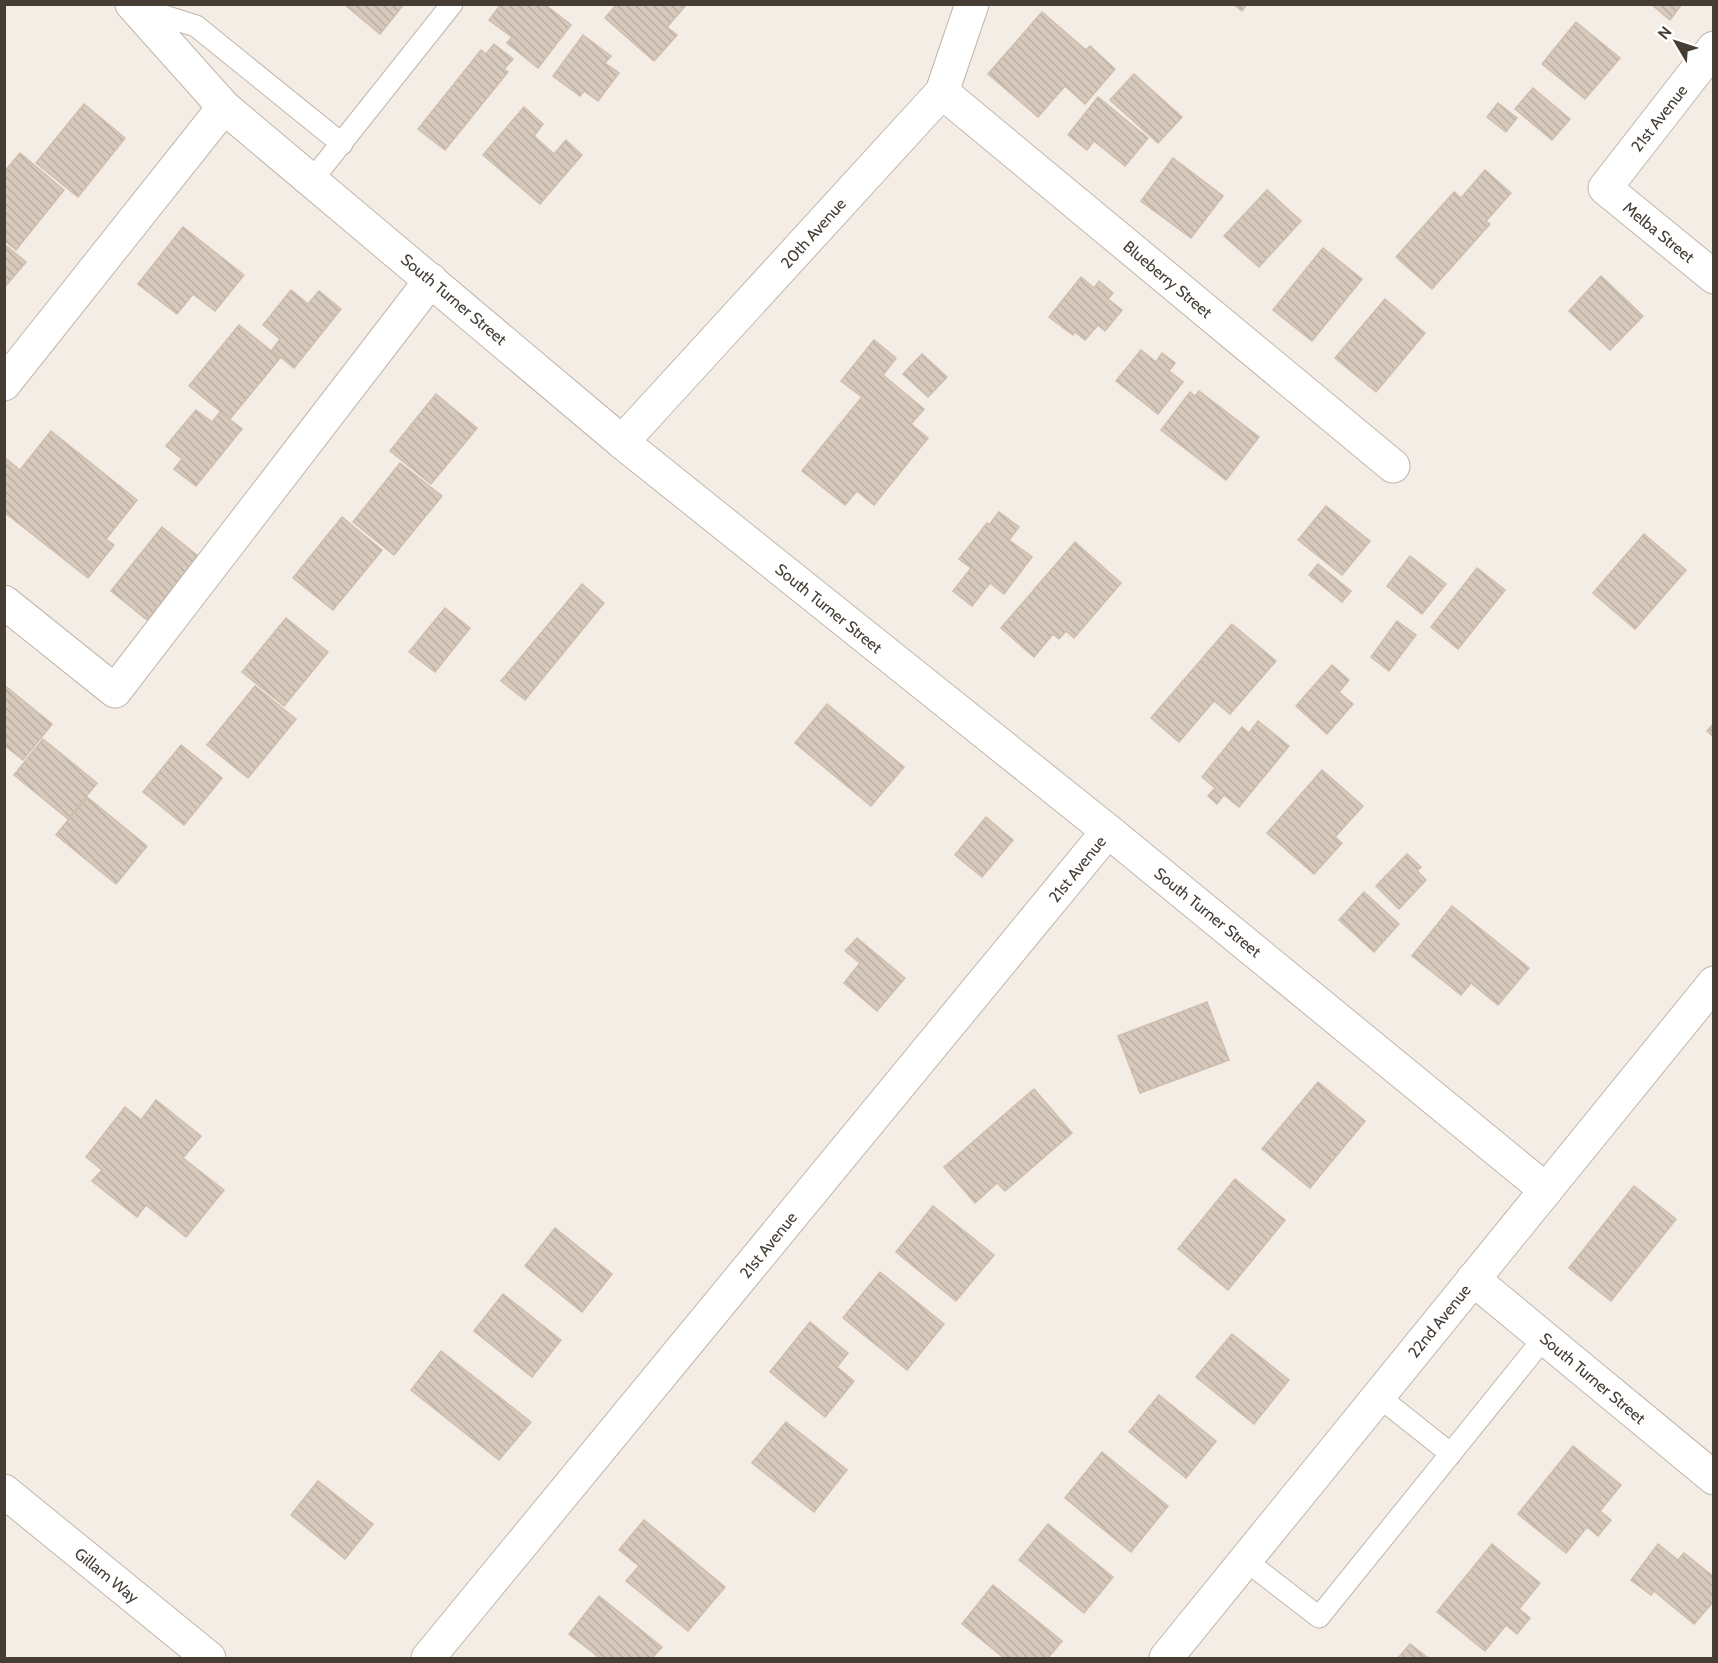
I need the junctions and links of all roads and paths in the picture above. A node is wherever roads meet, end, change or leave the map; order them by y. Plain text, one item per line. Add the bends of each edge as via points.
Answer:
1 (452, 4) edge
2 (972, 4) edge
3 (132, 5) edge
4 (1713, 48) edge
5 (942, 92) junction
6 (224, 107) junction
7 (342, 144) junction
8 (312, 180) junction
9 (1605, 188) joint
10 (1713, 277) edge
11 (431, 280) junction
12 (4, 384) edge
13 (622, 442) junction
14 (1394, 466) dead end
15 (4, 602) edge
16 (1108, 831) junction
17 (1713, 983) edge
18 (1546, 1190) junction
19 (1473, 1279) junction
20 (1544, 1338) junction
21 (1378, 1396) junction
22 (1450, 1454) junction
23 (1713, 1478) edge
24 (4, 1491) edge
25 (1245, 1560) junction
26 (209, 1659) edge
27 (428, 1659) edge
28 (1166, 1659) edge

1 - 7 lane
2 - 5 street, 20th Avenue
3 - 6 street, South Turner Street
3 - 7 lane via 196,26
4 - 9 street, 21st Avenue
5 - 13 street, 20th Avenue
5 - 14 street, Blueberry Street
6 - 8 street, South Turner Street
6 - 12 street
7 - 8 lane
8 - 11 street, South Turner Street
9 - 10 street, Melba Street
11 - 13 street, South Turner Street
11 - 15 street via 115,691
13 - 16 street, South Turner Street
16 - 18 street, South Turner Street
16 - 27 street, 21st Avenue
17 - 18 street, 22nd Avenue
18 - 19 street, 22nd Avenue
19 - 20 street, South Turner Street
19 - 21 street, 22nd Avenue
20 - 22 lane
20 - 23 street, South Turner Street
21 - 22 lane
21 - 25 street, 22nd Avenue
22 - 25 lane via 1319,1617
24 - 26 street, Gillam Way
25 - 28 street, 22nd Avenue

